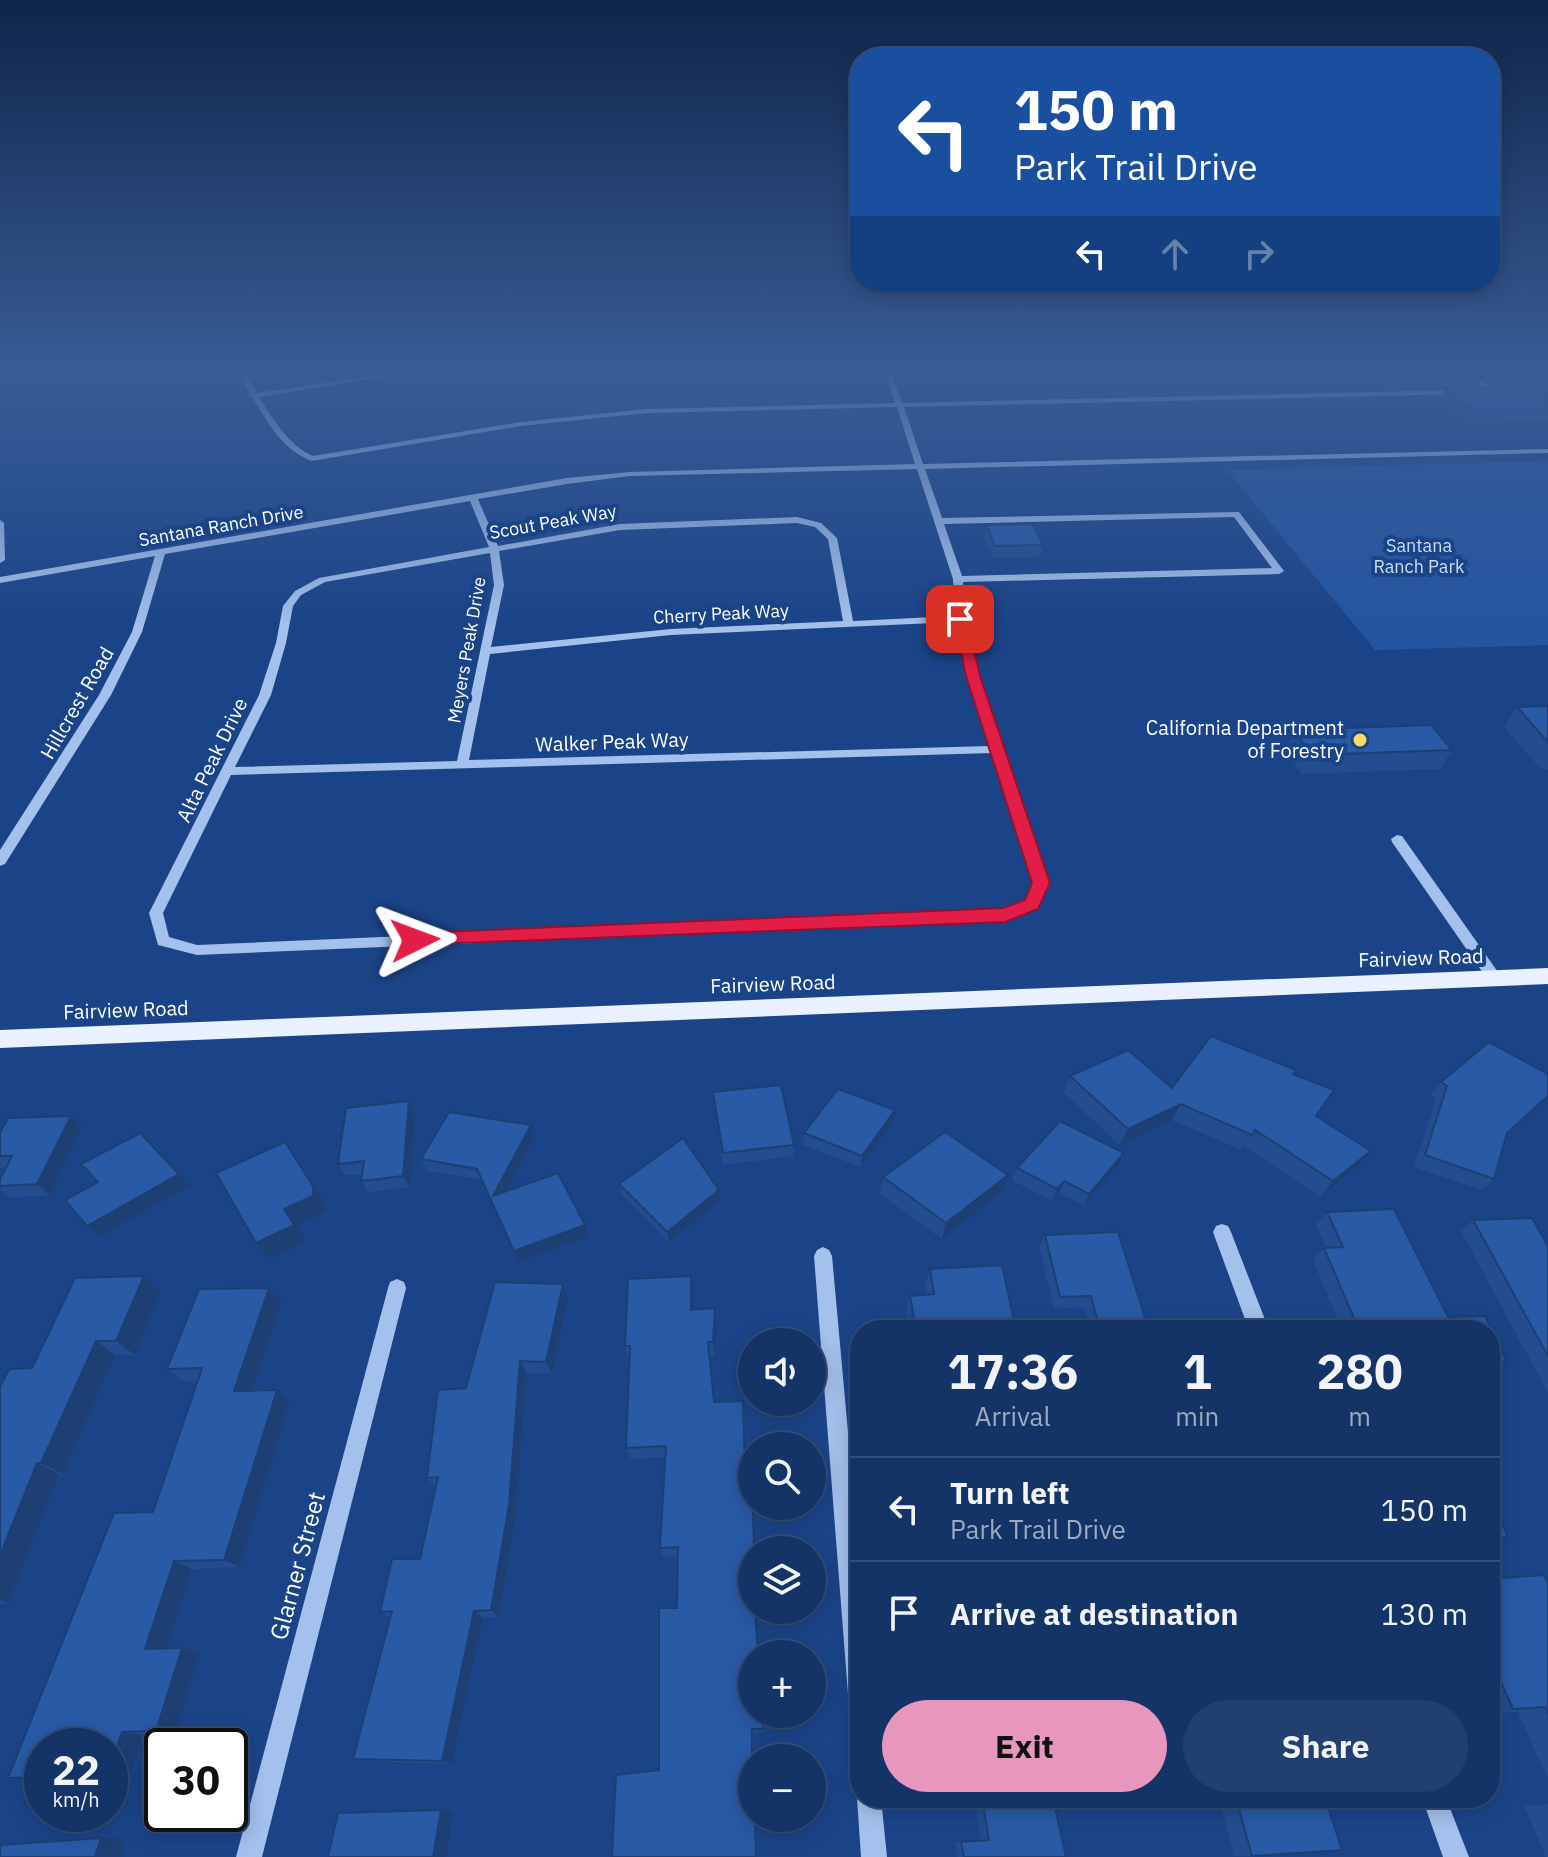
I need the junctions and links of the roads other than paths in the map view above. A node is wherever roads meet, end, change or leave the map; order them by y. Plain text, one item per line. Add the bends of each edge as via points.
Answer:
1 (300, 455) edge
2 (339, 455) edge
3 (916, 455) edge
4 (1384, 455) edge
5 (920, 465) junction
6 (473, 498) junction
7 (938, 521) junction
8 (0, 523) edge
9 (494, 548) junction
10 (161, 552) junction
11 (0, 560) edge
12 (958, 579) junction
13 (0, 580) edge
14 (298, 593) joint
15 (960, 619) junction
16 (849, 624) junction
17 (484, 651) junction
18 (997, 749) junction
19 (462, 764) junction
20 (228, 771) junction
21 (1397, 839) dead end
22 (0, 861) edge
23 (1548, 976) edge
24 (1495, 979) junction
25 (0, 1039) edge
26 (1222, 1232) dead end
27 (823, 1256) dead end
28 (397, 1288) dead end
29 (1255, 1320) edge
30 (850, 1576) edge
31 (870, 1808) edge
32 (1438, 1808) edge
33 (249, 1857) edge
34 (874, 1857) edge
35 (1456, 1857) edge

1 - 2 street via 312,459
3 - 5 street
4 - 5 street, Santana Ranch Drive
5 - 6 street, Santana Ranch Drive via 630,474
5 - 7 street
6 - 9 street, Meyers Peak Drive
6 - 10 street, Santana Ranch Drive
7 - 12 street
7 - 12 street via 1236,514 1279,571
8 - 11 street
9 - 14 street, Scout Peak Way via 322,580
9 - 16 street, Scout Peak Way via 620,527 797,520 818,525 832,538
9 - 17 street, Meyers Peak Drive via 499,585
10 - 13 street, Santana Ranch Drive
10 - 22 street, Hillcrest Road via 137,632 112,682
12 - 15 street
14 - 20 street, Alta Peak Drive via 288,606 265,695
15 - 16 street, Cherry Peak Way
15 - 18 street
16 - 17 street, Cherry Peak Way via 671,632
17 - 19 street, Meyers Peak Drive
18 - 19 street, Walker Peak Way
18 - 20 street, Alta Peak Drive via 1041,883 1032,904 1005,915 197,950 163,941 156,913
19 - 20 street, Walker Peak Way
21 - 24 street
23 - 24 main road, Fairview Road
24 - 25 main road, Fairview Road
26 - 29 street
27 - 30 street
28 - 33 street, Glarner Street
31 - 34 street
32 - 35 street

